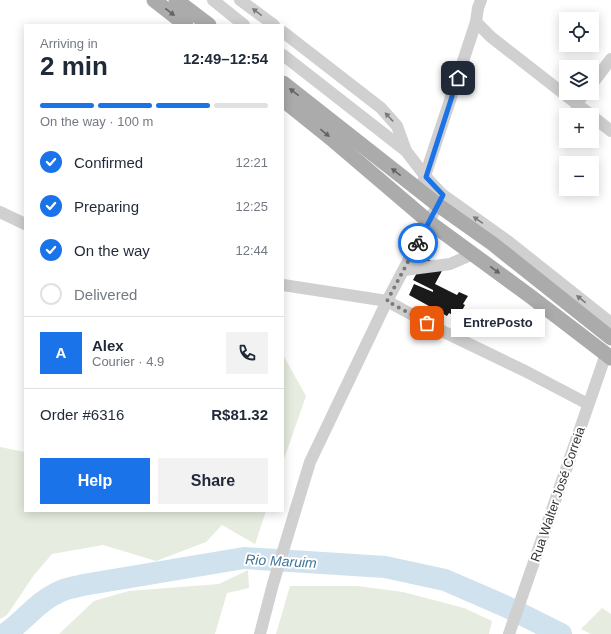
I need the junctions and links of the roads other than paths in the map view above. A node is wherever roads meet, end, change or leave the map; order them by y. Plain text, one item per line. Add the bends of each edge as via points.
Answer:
1 (154, 0) edge
2 (176, 0) edge
3 (213, 0) edge
4 (240, 0) edge
5 (481, 0) edge
6 (476, 22) junction
7 (185, 24) edge
8 (207, 24) edge
9 (243, 24) edge
10 (273, 24) edge
11 (284, 33) edge
12 (284, 56) edge
13 (611, 59) edge
14 (599, 75) edge
15 (284, 84) edge
16 (579, 100) edge
17 (284, 101) edge
18 (576, 104) junction
19 (581, 108) edge
20 (599, 122) edge
21 (611, 131) edge
22 (406, 151) junction
23 (426, 177) junction
24 (419, 190) junction
25 (440, 200) junction
26 (0, 212) edge
27 (429, 222) junction
28 (24, 224) edge
29 (473, 254) junction
30 (404, 270) junction
31 (284, 285) edge
32 (387, 301) junction
33 (611, 323) edge
34 (611, 338) edge
35 (608, 356) edge
36 (588, 404) junction
37 (260, 634) edge
38 (509, 634) edge

1 -> 7 main road
2 - 8 main road
3 - 9 street
10 -> 4 street
5 - 6 street
6 - 18 street via 491,37
6 - 23 street
22 -> 11 street via 397,126 381,108
12 - 22 street
13 - 14 street
24 -> 15 main road
16 - 18 street
17 -> 27 main road
18 - 19 street
20 - 21 street
22 - 23 street
23 - 24 street
23 - 25 street
24 - 25 main road
25 - 27 street
33 -> 25 street via 509,242
25 - 34 main road
26 - 28 street
27 - 29 main road
27 - 30 street
29 - 30 street via 450,264
29 -> 35 main road
30 - 32 street
31 - 32 street
32 - 36 street
32 - 37 street via 317,444 304,479
35 - 36 street, Rua Walter José Correia
36 - 38 street, Rua Walter José Correia

